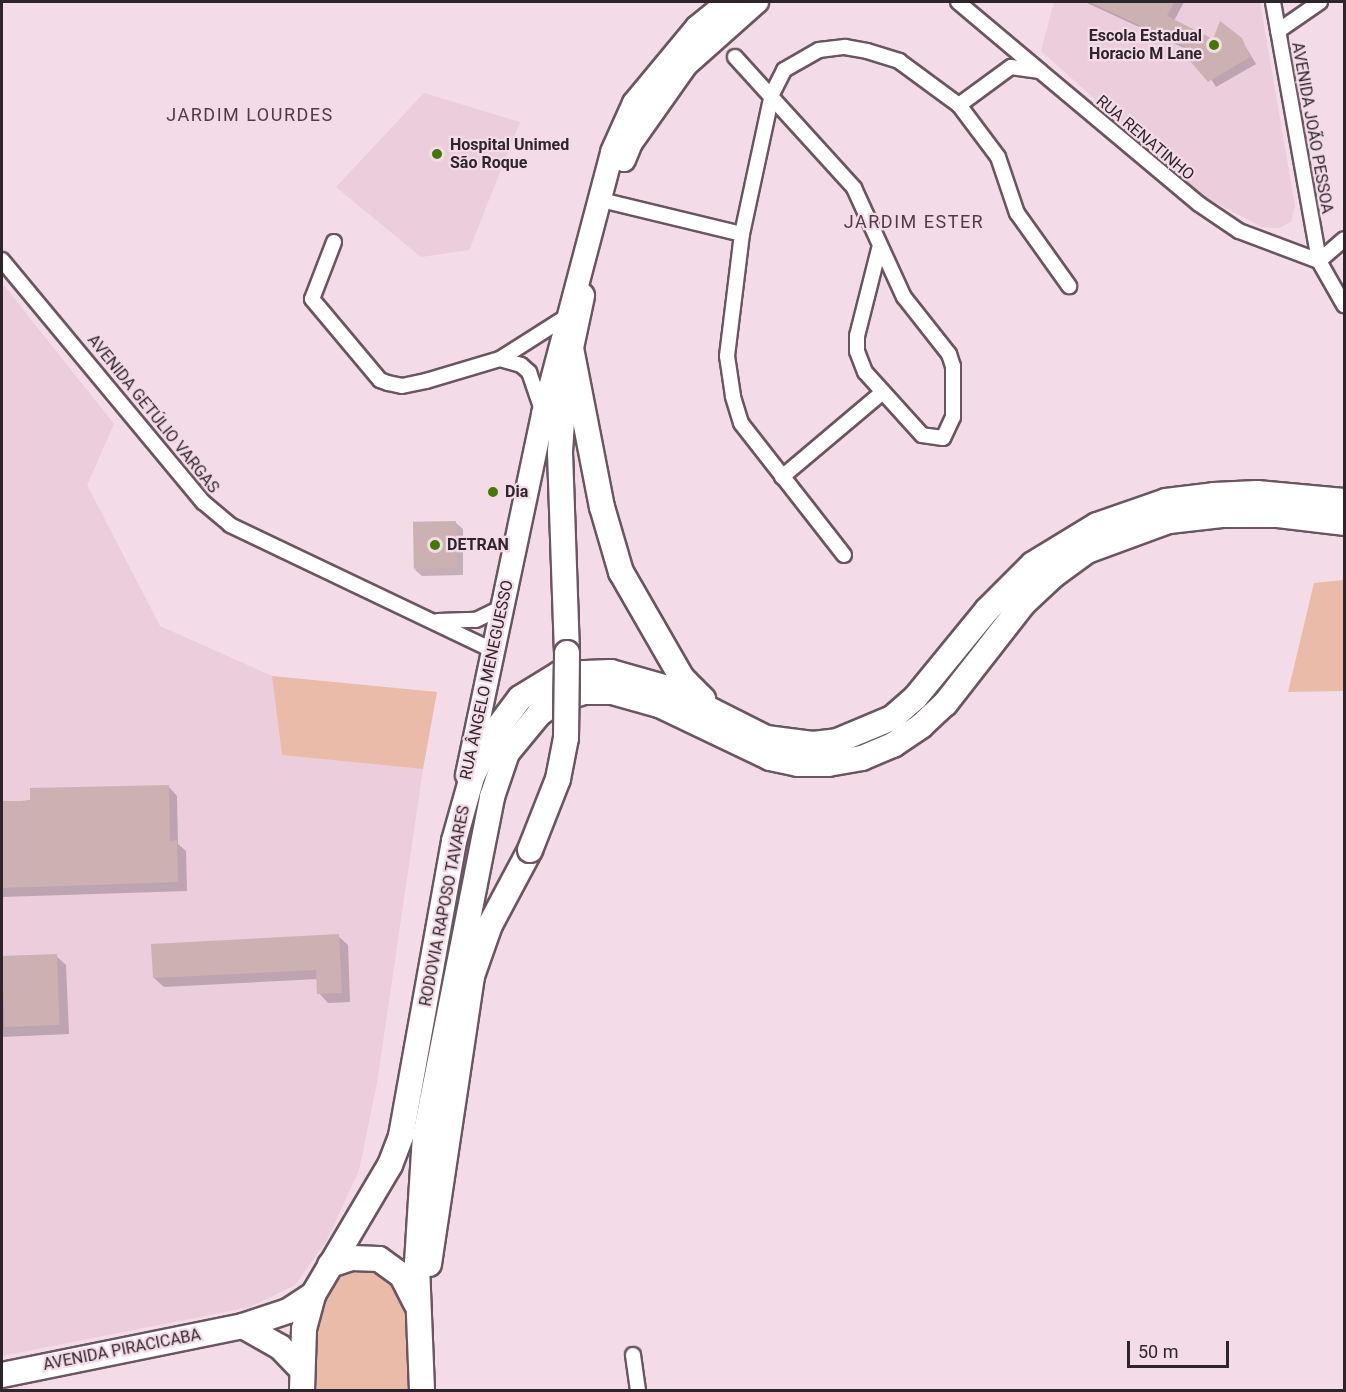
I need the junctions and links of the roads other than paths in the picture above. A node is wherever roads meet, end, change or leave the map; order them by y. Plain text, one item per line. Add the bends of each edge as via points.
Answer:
1 (728, 2) edge
2 (757, 2) edge
3 (958, 2) edge
4 (1273, 2) edge
5 (1320, 2) edge
6 (1278, 30) junction
7 (735, 57) dead end
8 (1040, 71) junction
9 (772, 94) junction
10 (959, 105) junction
11 (603, 200) junction
12 (742, 234) junction
13 (1344, 239) edge
14 (333, 242) dead end
15 (879, 249) junction
16 (2, 260) edge
17 (1319, 261) junction
18 (1070, 286) dead end
19 (582, 296) joint
20 (1344, 305) edge
21 (566, 317) junction
22 (571, 348) junction
23 (500, 359) junction
24 (883, 392) junction
25 (543, 414) junction
26 (782, 477) junction
27 (1344, 501) edge
28 (1344, 523) edge
29 (844, 555) dead end
30 (503, 607) junction
31 (433, 621) junction
32 (494, 651) junction
33 (722, 718) junction
34 (454, 841) junction
35 (330, 1265) junction
36 (313, 1295) junction
37 (420, 1305) junction
38 (243, 1326) junction
39 (633, 1355) dead end
40 (2, 1375) edge
41 (301, 1379) edge
42 (422, 1390) edge
43 (638, 1390) edge

1 - 11 main road via 697,27 634,103 612,152
2 - 11 main road via 686,65 631,143
3 - 8 street, RUA RENATINHO
4 - 6 street, AVENIDA JOÃO PESSOA
5 - 6 street
6 - 17 street, AVENIDA JOÃO PESSOA
7 - 9 street
8 - 10 street via 1011,67
8 - 17 street, RUA RENATINHO via 1239,231
9 - 10 street via 784,70 801,57 845,47 899,61
9 - 12 street
9 - 15 street via 854,189
10 - 18 street via 998,157 1017,213
11 - 12 street
11 - 19 main road
11 - 21 main road, RUA ÂNGELO MENEGUESSO via 578,268
12 - 26 street via 728,356 733,396 741,423
13 - 17 street
14 - 23 street via 312,299 380,380 402,386
15 - 24 street via 857,351 865,372
15 - 24 street via 904,297 951,360 953,417 948,433 943,438 922,435
16 - 31 street, AVENIDA GETÚLIO VARGAS via 202,502 230,525
17 - 20 street, AVENIDA JOÃO PESSOA
19 - 22 highway
21 - 23 street
21 - 25 main road, RUA ÂNGELO MENEGUESSO
22 - 33 highway via 602,507 621,572 682,678
22 - 37 highway, bridge via 560,452 566,738 558,779 530,850 489,925 472,976
23 - 25 street via 521,365 529,372
24 - 26 street
25 - 30 main road, RUA ÂNGELO MENEGUESSO
26 - 29 street
27 - 33 highway, RODOVIA RAPOSO TAVARES via 1257,493 1166,501 1130,511 1065,542 1033,564 987,610 915,698 892,718 867,731 837,741 788,743 758,735
28 - 37 highway, RODOVIA RAPOSO TAVARES via 1278,514 1222,515 1168,521 1087,551 1024,603 945,704 893,745 862,758 798,764 770,758 659,705 612,692 584,692 559,700 539,714 507,753 476,858 425,1136 418,1207
30 - 31 street, AVENIDA GETÚLIO VARGAS via 476,620
30 - 32 main road, RUA ÂNGELO MENEGUESSO
31 - 32 street, AVENIDA GETÚLIO VARGAS
32 - 34 main road, RUA ÂNGELO MENEGUESSO
33 - 34 highway, RODOVIA RAPOSO TAVARES via 636,676 593,670 559,674 520,698 493,734 472,777
34 - 35 highway, RODOVIA RAPOSO TAVARES via 401,1136 390,1165
35 - 36 highway, RODOVIA RAPOSO TAVARES
35 - 37 highway via 370,1257 389,1265 402,1276
36 - 38 highway, AVENIDA PIRACICABA via 288,1311
36 - 41 highway, RODOVIA RAPOSO TAVARES
37 - 42 highway, RODOVIA RAPOSO TAVARES
38 - 40 highway, AVENIDA PIRACICABA
38 - 41 highway via 280,1347
39 - 43 street

